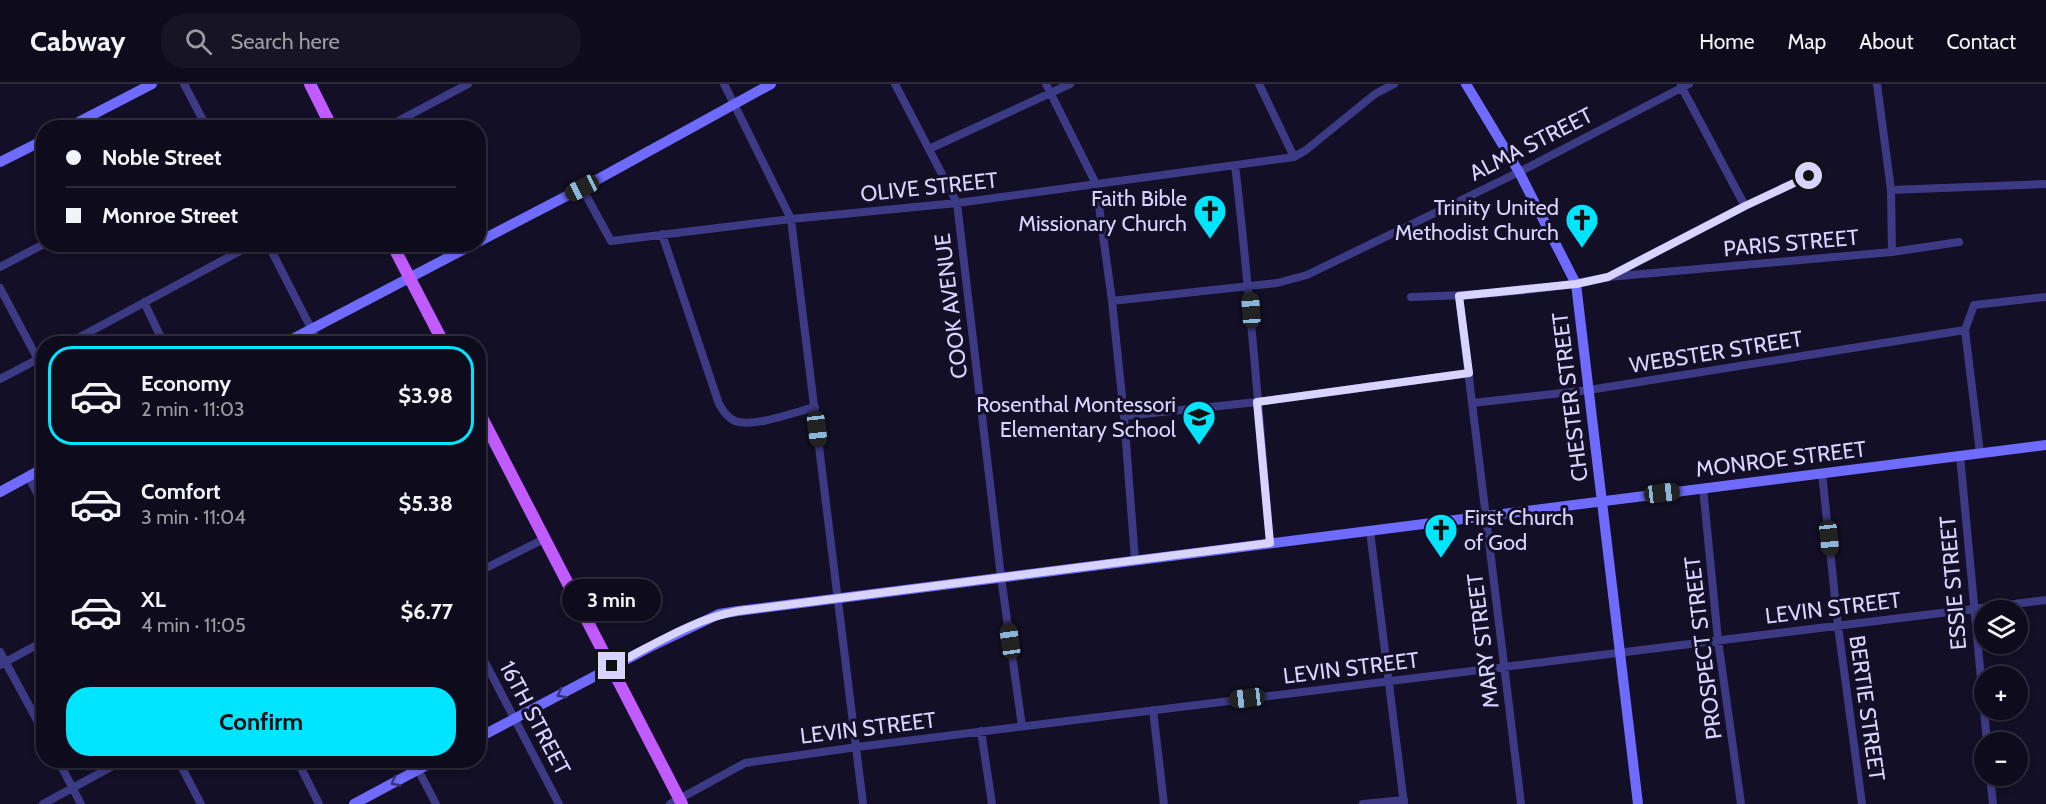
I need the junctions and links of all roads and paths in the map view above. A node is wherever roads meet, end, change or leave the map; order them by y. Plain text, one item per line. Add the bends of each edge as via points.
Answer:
1 (152, 84) edge
2 (184, 84) edge
3 (310, 84) edge
4 (468, 84) edge
5 (724, 84) edge
6 (771, 84) edge
7 (895, 84) edge
8 (1046, 84) edge
9 (1070, 84) edge
10 (1259, 84) edge
11 (1394, 84) edge
12 (1466, 84) edge
13 (1876, 84) edge
14 (1683, 85) edge
15 (1051, 94) junction
16 (734, 104) junction
17 (82, 120) edge
18 (203, 120) edge
19 (328, 120) edge
20 (400, 120) edge
21 (36, 144) edge
22 (930, 150) junction
23 (1294, 157) junction
24 (0, 162) edge
25 (1235, 165) junction
26 (1519, 172) junction
27 (1809, 176) dead end
28 (1095, 184) junction
29 (2046, 184) edge
30 (582, 188) junction
31 (1891, 190) junction
32 (957, 203) junction
33 (1745, 206) junction
34 (791, 219) junction
35 (662, 234) junction
36 (486, 238) edge
37 (1959, 242) dead end
38 (36, 248) edge
39 (238, 252) edge
40 (271, 252) edge
41 (396, 252) edge
42 (459, 252) edge
43 (1892, 252) junction
44 (0, 267) edge
45 (1608, 277) junction
46 (409, 278) junction
47 (1576, 284) junction
48 (1249, 286) junction
49 (0, 288) edge
50 (1459, 296) junction
51 (1411, 297) dead end
52 (2046, 297) edge
53 (1112, 301) junction
54 (144, 302) junction
55 (311, 329) junction
56 (1965, 330) junction
57 (82, 336) edge
58 (160, 336) edge
59 (298, 336) edge
60 (315, 336) edge
61 (440, 336) edge
62 (36, 350) edge
63 (36, 359) edge
64 (1469, 373) junction
65 (0, 379) edge
66 (1589, 390) junction
67 (1257, 402) junction
68 (1472, 403) junction
69 (815, 408) junction
70 (1125, 416) junction
71 (486, 426) edge
72 (2046, 445) edge
73 (1980, 453) junction
74 (1960, 456) junction
75 (36, 472) edge
76 (1822, 473) junction
77 (28, 476) junction
78 (1703, 488) junction
79 (36, 491) edge
80 (0, 492) edge
81 (1602, 501) junction
82 (1486, 516) junction
83 (1370, 531) junction
84 (544, 539) junction
85 (1270, 543) junction
86 (1135, 560) junction
87 (486, 568) edge
88 (1001, 578) junction
89 (838, 598) junction
90 (2046, 600) edge
91 (1973, 609) junction
92 (1838, 626) junction
93 (1718, 640) junction
94 (36, 645) edge
95 (0, 652) edge
96 (1620, 652) junction
97 (3, 664) edge
98 (486, 664) edge
99 (612, 666) junction
100 (1505, 667) junction
101 (1389, 681) junction
102 (1153, 710) junction
103 (515, 719) junction
104 (36, 720) edge
105 (1022, 726) junction
106 (981, 731) junction
107 (1986, 732) edge
108 (486, 734) edge
109 (857, 747) junction
110 (62, 768) edge
111 (109, 768) edge
112 (182, 768) edge
113 (301, 768) edge
114 (410, 768) edge
115 (417, 768) edge
116 (1991, 786) edge
117 (72, 788) junction
118 (677, 802) edge
119 (1404, 802) edge
120 (43, 804) edge
121 (81, 804) edge
122 (201, 804) edge
123 (319, 804) edge
124 (354, 804) edge
125 (436, 804) edge
126 (559, 804) edge
127 (863, 804) edge
128 (992, 804) edge
129 (1164, 804) edge
130 (1363, 804) edge
131 (1521, 804) edge
132 (1638, 804) edge
133 (1741, 804) edge
134 (1862, 804) edge
135 (1993, 804) edge

1 - 17 main road
2 - 18 street
3 - 19 main road
4 - 20 street
5 - 16 street
6 - 16 main road
7 - 22 street
8 - 15 street
9 - 15 street
10 - 23 street
11 - 23 street, OLIVE STREET via 1375,94
12 - 26 main road, CHESTER STREET
13 - 31 street
14 - 26 street, ALMA STREET
14 - 33 street
15 - 22 street
15 - 28 street
16 - 30 main road
16 - 34 street
21 - 24 main road
22 - 32 street
23 - 25 street, OLIVE STREET
25 - 28 street, OLIVE STREET
25 - 48 street
26 - 47 main road, CHESTER STREET
26 - 48 street, ALMA STREET via 1307,275
27 - 33 street
28 - 32 street, OLIVE STREET
28 - 53 street
29 - 31 street
30 - 35 street, OLIVE STREET via 611,241
30 - 36 main road
31 - 43 street
32 - 34 street, OLIVE STREET
32 - 88 street, COOK AVENUE
33 - 45 street
34 - 35 street, OLIVE STREET
34 - 69 street
35 - 69 street via 726,415 750,423
37 - 43 street, PARIS STREET
38 - 44 street
39 - 54 street
40 - 55 street
41 - 46 main road
42 - 46 main road
43 - 45 street, PARIS STREET
45 - 47 street, PARIS STREET
46 - 55 main road
46 - 61 main road
47 - 50 street, PARIS STREET
47 - 66 main road, CHESTER STREET
48 - 53 street, ALMA STREET
48 - 67 street
49 - 62 street
50 - 51 street, PARIS STREET
50 - 64 street, MARY STREET
52 - 56 street via 1974,305
53 - 70 street
54 - 57 street
54 - 58 street
55 - 59 main road
55 - 60 street
56 - 66 street, WEBSTER STREET
56 - 73 street
63 - 65 street
64 - 67 street
64 - 68 street, MARY STREET
66 - 68 street, WEBSTER STREET
66 - 81 main road, CHESTER STREET
67 - 70 street
67 - 85 street
68 - 82 street, MARY STREET
69 - 89 street
70 - 86 street
71 - 84 main road
72 - 73 main road, MONROE STREET
73 - 74 main road, MONROE STREET
74 - 76 main road, MONROE STREET
74 - 91 street, ESSIE STREET
75 - 77 main road
76 - 78 main road, MONROE STREET
76 - 92 street, BERTIE STREET
77 - 79 street
77 - 80 main road
78 - 81 main road, MONROE STREET
78 - 93 street, PROSPECT STREET
81 - 82 main road, MONROE STREET
81 - 96 main road, CHESTER STREET
82 - 83 main road, MONROE STREET
82 - 100 street, MARY STREET
83 - 85 main road, MONROE STREET
83 - 101 street
84 - 87 street
84 - 99 main road
85 - 86 main road, MONROE STREET
86 - 88 main road, MONROE STREET
88 - 89 main road, MONROE STREET
88 - 105 street, COOK AVENUE
89 - 99 main road, MONROE STREET via 719,615
89 - 109 street
90 - 91 street, LEVIN STREET
91 - 92 street, LEVIN STREET
91 - 107 street, ESSIE STREET
92 - 93 street, LEVIN STREET
92 - 134 street, BERTIE STREET
93 - 96 street, LEVIN STREET
93 - 133 street, PROSPECT STREET
94 - 97 street
95 - 97 street
96 - 100 street, LEVIN STREET
96 - 132 main road, CHESTER STREET
97 - 104 street
98 - 103 street, 16TH STREET
99 -> 103 main road, MONROE STREET
99 - 118 main road
100 - 101 street, LEVIN STREET
100 - 131 street, MARY STREET
101 - 102 street, LEVIN STREET
101 - 119 street
102 - 105 street, LEVIN STREET
102 - 129 street
103 - 108 main road, MONROE STREET
103 - 126 street, 16TH STREET
105 - 106 street, LEVIN STREET
106 - 109 street, LEVIN STREET
106 - 128 street
109 - 118 street, LEVIN STREET via 745,763
109 - 127 street
110 - 117 street
111 - 117 street
112 - 122 street
113 - 123 street
114 -> 124 main road
115 - 125 street
116 - 135 street
117 - 120 street
117 - 121 street
119 - 130 street

